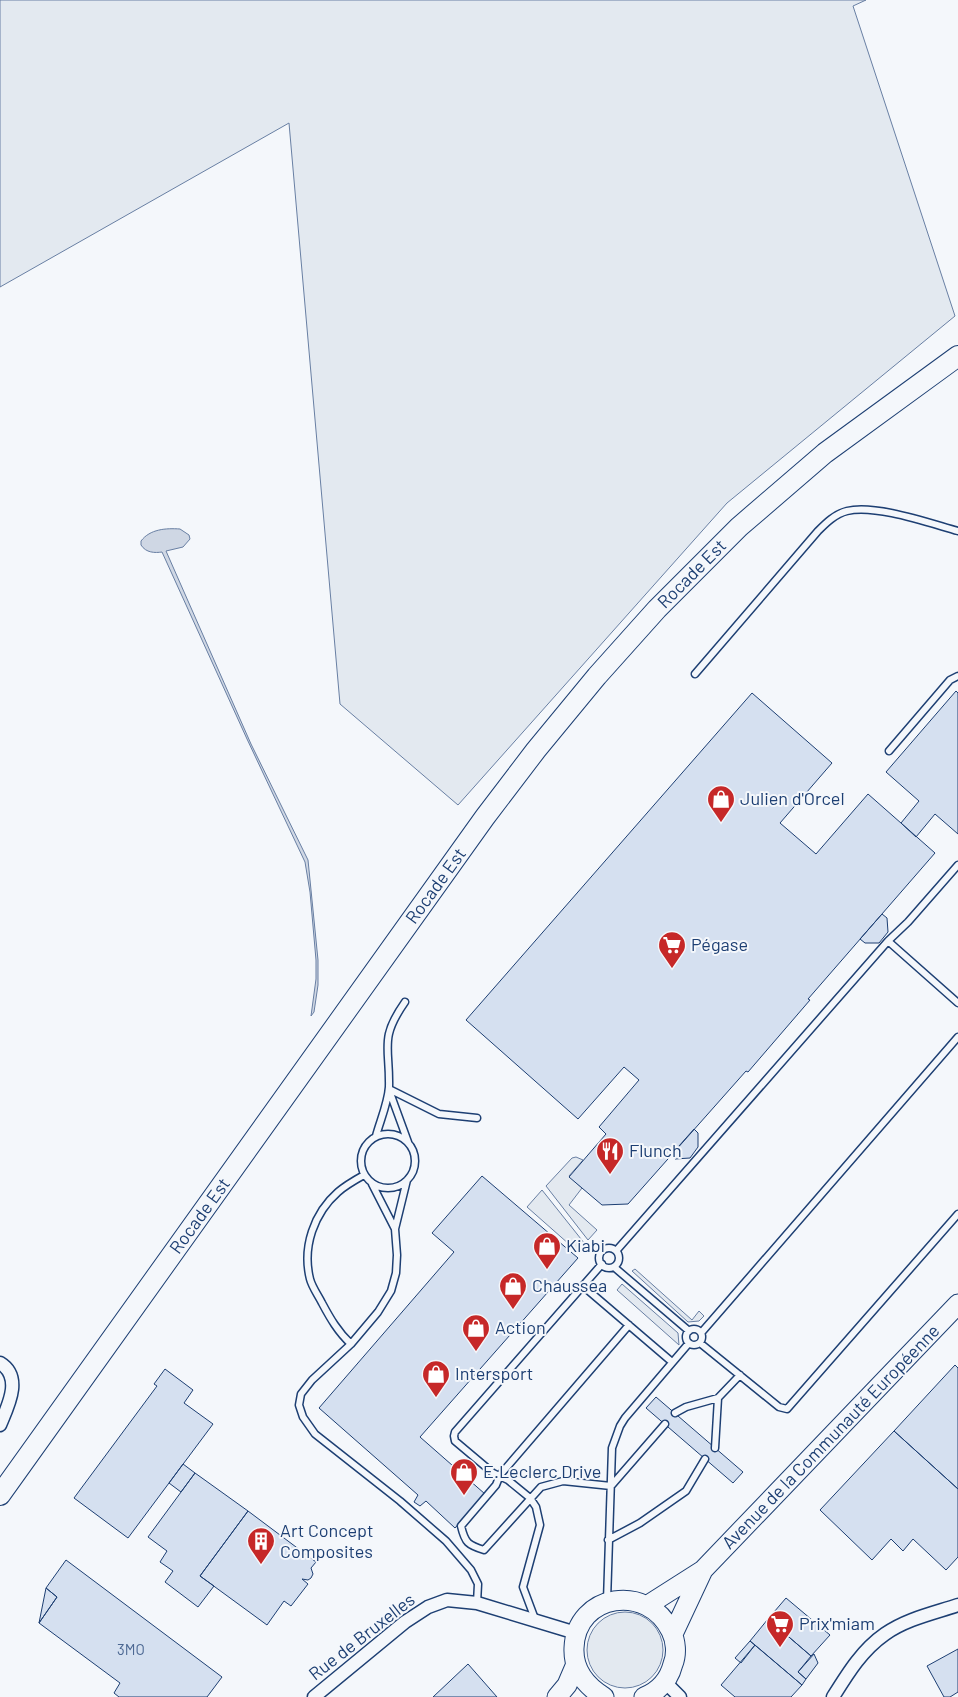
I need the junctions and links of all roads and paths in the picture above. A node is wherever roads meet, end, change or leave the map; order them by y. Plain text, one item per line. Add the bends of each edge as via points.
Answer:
1 (958, 356) edge
2 (958, 531) edge
3 (695, 674) dead end
4 (958, 676) edge
5 (889, 751) dead end
6 (957, 868) edge
7 (888, 941) junction
8 (405, 1002) dead end
9 (958, 1002) edge
10 (957, 1038) edge
11 (389, 1089) junction
12 (477, 1118) dead end
13 (376, 1136) junction
14 (409, 1144) junction
15 (364, 1175) junction
16 (408, 1180) junction
17 (372, 1184) junction
18 (958, 1214) edge
19 (395, 1229) junction
20 (616, 1251) junction
21 (602, 1264) junction
22 (614, 1266) junction
23 (584, 1286) junction
24 (958, 1304) edge
25 (630, 1325) junction
26 (688, 1331) junction
27 (701, 1332) junction
28 (700, 1342) junction
29 (689, 1343) junction
30 (351, 1344) junction
31 (672, 1362) junction
32 (0, 1363) edge
33 (740, 1375) junction
34 (718, 1398) junction
35 (675, 1414) dead end
36 (665, 1424) dead end
37 (0, 1425) edge
38 (715, 1448) dead end
39 (705, 1460) dead end
40 (500, 1475) junction
41 (611, 1486) junction
42 (0, 1495) edge
43 (530, 1498) junction
44 (608, 1540) junction
45 (703, 1570) junction
46 (608, 1602) junction
47 (477, 1603) junction
48 (648, 1605) junction
49 (958, 1605) edge
50 (535, 1620) junction
51 (576, 1633) junction
52 (673, 1634) junction
53 (576, 1664) junction
54 (665, 1682) junction
55 (314, 1697) edge
56 (557, 1697) edge
57 (604, 1697) edge
58 (644, 1697) edge
59 (680, 1697) edge
60 (833, 1697) edge

1 - 42 main road, Rocade Est via 825,453 739,527 657,609 597,676 485,817
2 - 3 lane via 865,509 847,510 836,515 818,531
4 - 5 lane via 950,680
6 - 7 lane
7 - 9 lane
7 - 20 lane
8 - 11 lane via 388,1032
10 - 27 lane
11 - 12 lane via 439,1114
11 - 13 lane
11 - 14 lane
13 - 14 lane via 397,1135
13 - 15 lane via 362,1153 360,1160
14 - 16 lane via 415,1162
15 - 17 lane
15 - 30 lane via 338,1192 325,1206 307,1245 310,1280 328,1315
16 - 17 lane via 394,1188
16 - 19 lane
17 - 19 lane
18 - 33 lane via 788,1409 779,1407
19 - 30 lane via 396,1273 391,1291
20 - 21 lane via 606,1249 601,1252
20 - 22 lane via 619,1259
21 - 22 lane via 607,1268
21 - 23 lane
22 - 26 lane
23 - 25 lane
23 - 40 lane via 455,1432 455,1441 493,1473
24 - 45 street, Avenue de la Communauté Européenne
25 - 31 lane
25 - 40 lane
26 - 27 lane via 696,1329
26 - 29 lane
27 - 28 lane
28 - 29 lane via 693,1346
28 - 33 lane
29 - 31 lane
30 - 47 lane via 301,1394 299,1405 303,1417 315,1434 446,1541 471,1570 478,1584
31 - 41 lane via 620,1426 612,1448
32 - 37 street via 6,1367 13,1382 10,1402
33 - 34 lane
34 - 35 lane via 686,1407
34 - 38 lane
36 - 41 lane
39 - 44 lane via 686,1491 640,1523
40 - 43 lane
40 - 43 lane via 496,1485 461,1526 464,1539 472,1547 484,1550
41 - 43 lane via 563,1481 541,1487
41 - 44 lane
43 - 50 lane via 540,1525 523,1587
44 - 46 lane
45 - 48 street, Avenue de la Communauté Européenne
45 - 52 street, Avenue de la Communauté Européenne
46 - 48 street via 635,1600
46 - 51 street via 594,1609
47 - 50 street, Rue de Bruxelles
47 - 55 street, Rue de Bruxelles via 447,1600 428,1607
48 - 52 street via 659,1612
49 - 60 street via 912,1620 886,1633 855,1663
50 - 51 street, Rue de Bruxelles
51 - 53 street
52 - 54 street via 675,1659
53 - 56 street via 567,1685
53 - 57 street via 586,1684
54 - 58 street
54 - 59 street

